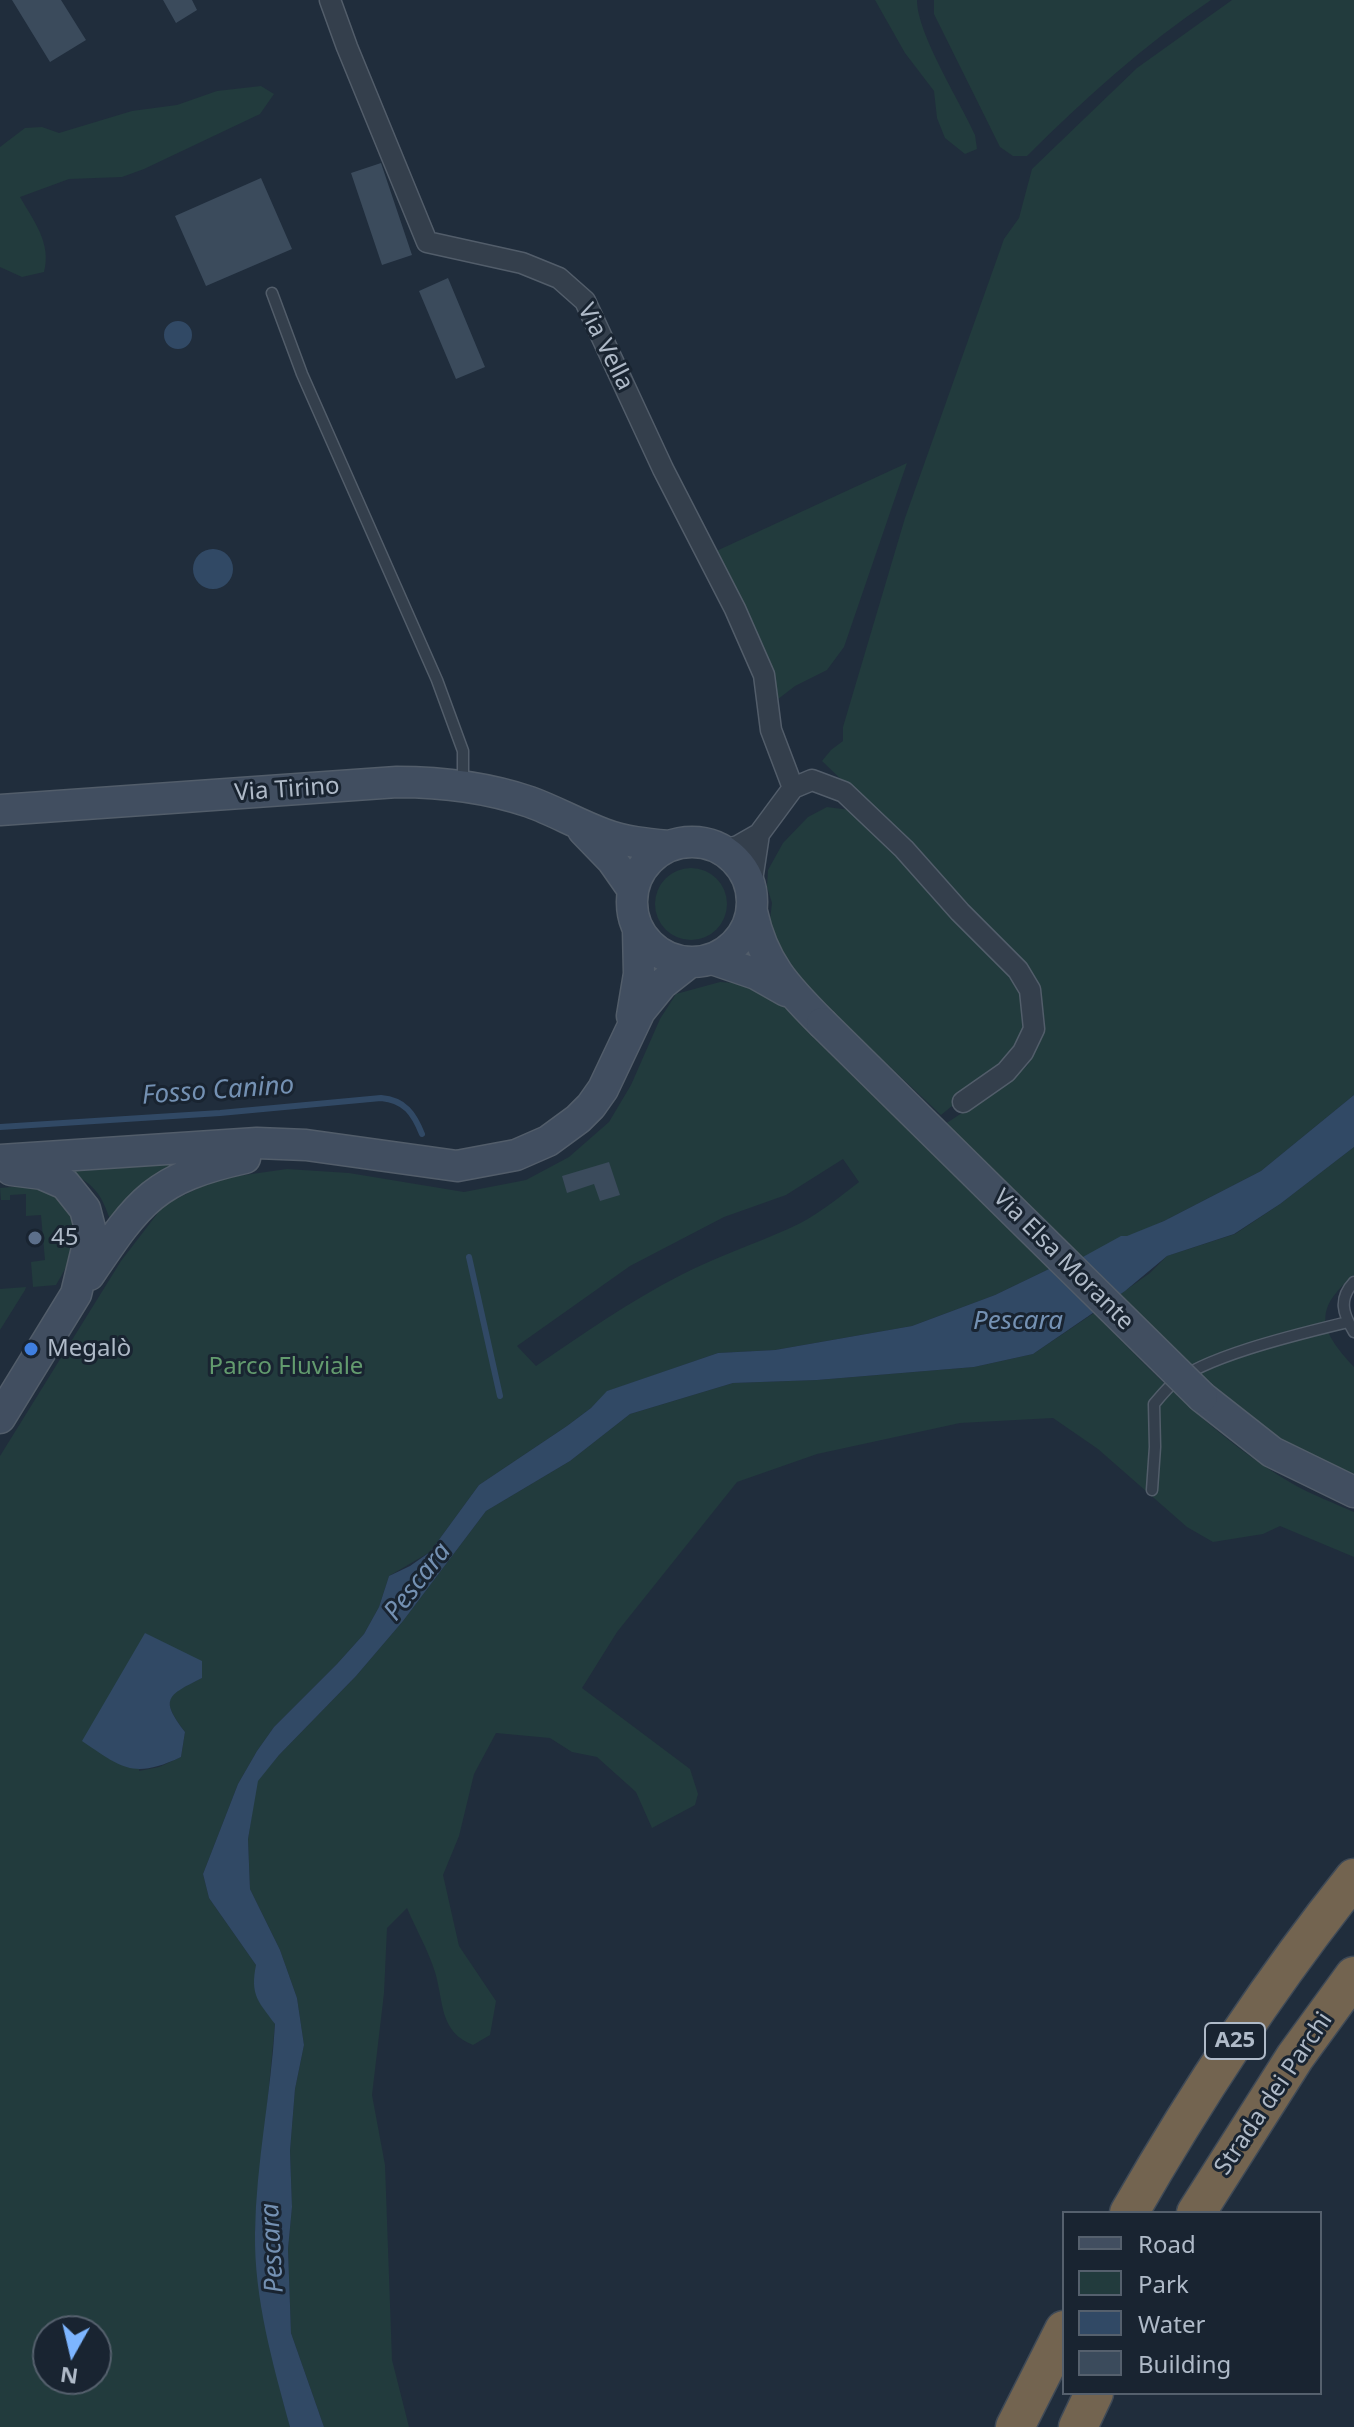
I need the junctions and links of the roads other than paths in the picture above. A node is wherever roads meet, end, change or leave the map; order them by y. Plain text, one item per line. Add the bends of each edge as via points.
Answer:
1 (330, 0) edge
2 (272, 293) dead end
3 (463, 785) junction
4 (793, 788) junction
5 (0, 810) edge
6 (569, 819) junction
7 (759, 834) junction
8 (670, 846) junction
9 (723, 850) junction
10 (633, 890) junction
11 (751, 900) junction
12 (638, 929) junction
13 (701, 960) junction
14 (795, 996) junction
15 (623, 1044) junction
16 (963, 1102) dead end
17 (306, 1145) junction
18 (0, 1160) edge
19 (0, 1168) edge
20 (1354, 1282) edge
21 (76, 1294) junction
22 (1348, 1322) junction
23 (1354, 1332) edge
24 (0, 1418) edge
25 (1152, 1490) dead end
26 (1354, 1492) edge
27 (1354, 1878) edge
28 (1354, 1976) edge
29 (1130, 2211) edge
30 (1197, 2211) edge
31 (1062, 2334) edge
32 (1093, 2395) edge
33 (1015, 2427) edge
34 (1078, 2427) edge

1 - 4 street, Via Vella via 427,242 522,263 559,278 585,301 764,675 771,730
2 - 3 lane via 302,374 437,680 463,751
3 - 5 main road, Via Tirino via 397,782
3 - 6 main road, Via Tirino
4 - 7 street
4 - 16 street via 812,780 844,792 1018,970 1030,990 1034,1029 1023,1052 1006,1072
6 - 8 main road, Via Tirino via 616,838
6 - 10 main road, Via Tirino via 596,842
7 - 9 street
7 - 11 street
8 - 9 main road via 688,841
8 - 10 main road via 646,863
9 - 11 main road via 741,866
10 - 12 main road
11 - 13 main road via 741,937
11 - 14 main road, Via Elsa Morante via 768,960
12 - 13 main road via 665,956
12 - 15 main road via 638,989
13 - 14 main road, Via Elsa Morante via 756,974
13 - 15 main road via 653,994
14 - 26 main road, Via Elsa Morante, bridge via 1202,1397 1272,1452
15 - 17 main road via 591,1106 548,1141 516,1155 457,1166
17 - 18 main road via 257,1143
17 - 21 main road via 218,1164 171,1181 137,1209
19 - 21 main road via 57,1179 85,1209 91,1238
20 - 22 lane via 1342,1306
21 - 24 main road
22 - 23 lane
22 - 25 lane via 1214,1362 1173,1383 1154,1404
27 - 29 highway, A25 via 1209,2080
28 - 30 highway, Strada dei Parchi / A25 via 1295,2057
31 - 33 highway
32 - 34 highway

